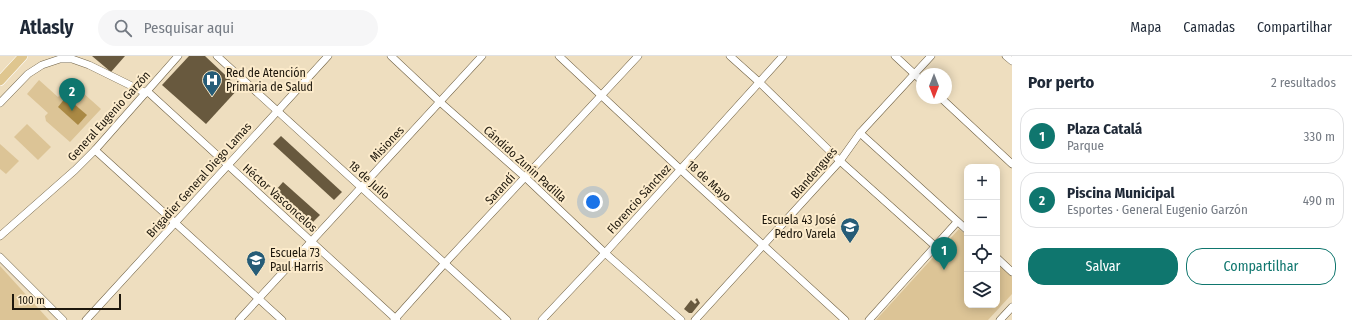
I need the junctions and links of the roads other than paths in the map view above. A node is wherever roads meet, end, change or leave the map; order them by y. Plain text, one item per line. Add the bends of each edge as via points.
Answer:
1 (23, 56) edge
2 (178, 56) edge
3 (217, 56) edge
4 (328, 56) edge
5 (391, 56) edge
6 (482, 56) edge
7 (559, 56) edge
8 (638, 56) edge
9 (730, 56) edge
10 (783, 56) edge
11 (895, 56) edge
12 (931, 56) edge
13 (1006, 56) edge
14 (1012, 61) edge
15 (914, 74) junction
16 (0, 81) edge
17 (759, 82) junction
18 (147, 92) junction
19 (602, 95) junction
20 (440, 102) junction
21 (0, 103) edge
22 (947, 104) edge
23 (277, 111) junction
24 (860, 133) junction
25 (95, 150) junction
26 (840, 161) junction
27 (1012, 164) edge
28 (228, 165) junction
29 (680, 169) junction
30 (526, 178) junction
31 (361, 188) junction
32 (958, 222) junction
33 (175, 223) junction
34 (964, 227) edge
35 (0, 236) edge
36 (312, 242) junction
37 (764, 246) junction
38 (935, 246) junction
39 (605, 253) junction
40 (0, 258) edge
41 (1000, 261) edge
42 (445, 264) junction
43 (1012, 272) edge
44 (259, 299) junction
45 (1012, 307) edge
46 (396, 319) edge
47 (62, 320) edge
48 (86, 320) edge
49 (239, 320) edge
50 (282, 320) edge
51 (507, 320) edge
52 (542, 320) edge
53 (681, 320) edge
54 (695, 320) edge
55 (845, 320) edge
56 (869, 320) edge
57 (1000, 320) edge

1 - 16 main road
2 - 18 street, General Eugenio Garzón
3 - 23 street, 18 de Julio
4 - 23 street, Brigadier General Diego Lamas
5 - 20 street, Cándido Zunín Padilla
6 - 20 street, Misiones
7 - 19 street, 18 de Mayo
8 - 19 street, Sarandí
9 - 17 street
10 - 17 street, Florencio Sánchez
11 - 15 street
12 - 15 street, Blandengues
13 - 14 street
15 - 24 street, Blandengues
17 - 26 street
17 - 29 street, Florencio Sánchez
18 - 21 street, Héctor Vasconcelos via 89,65 72,59 60,59 42,65 28,74
18 - 25 street, General Eugenio Garzón
18 - 28 street, Héctor Vasconcelos
19 - 29 street, 18 de Mayo
19 - 30 street, Sarandí
20 - 30 street, Cándido Zunín Padilla
20 - 31 street, Misiones
22 - 27 street
23 - 28 street, Brigadier General Diego Lamas
23 - 31 street, 18 de Julio
24 - 26 street, Blandengues
24 - 32 street
25 - 33 street
25 - 35 street, General Eugenio Garzón
26 - 37 street, Blandengues
26 - 38 street
28 - 33 street, Brigadier General Diego Lamas
28 - 36 street, Héctor Vasconcelos
29 - 37 street, 18 de Mayo
29 - 39 street, Florencio Sánchez
30 - 39 street, Cándido Zunín Padilla
30 - 42 street, Sarandí
31 - 36 street, Misiones
31 - 42 street, 18 de Julio
32 - 34 street
32 - 38 street
33 - 44 street
33 - 48 street, Brigadier General Diego Lamas
36 - 44 street, Misiones
36 - 46 street, Héctor Vasconcelos
37 - 54 street, Blandengues
37 - 55 street, 18 de Mayo
38 - 56 street
39 - 52 street, Florencio Sánchez
39 - 53 street, Cándido Zunín Padilla
40 - 47 street
41 - 43 street
42 - 46 street, Sarandí
42 - 51 street, 18 de Julio
44 - 49 street, Misiones
44 - 50 street
45 - 57 street

